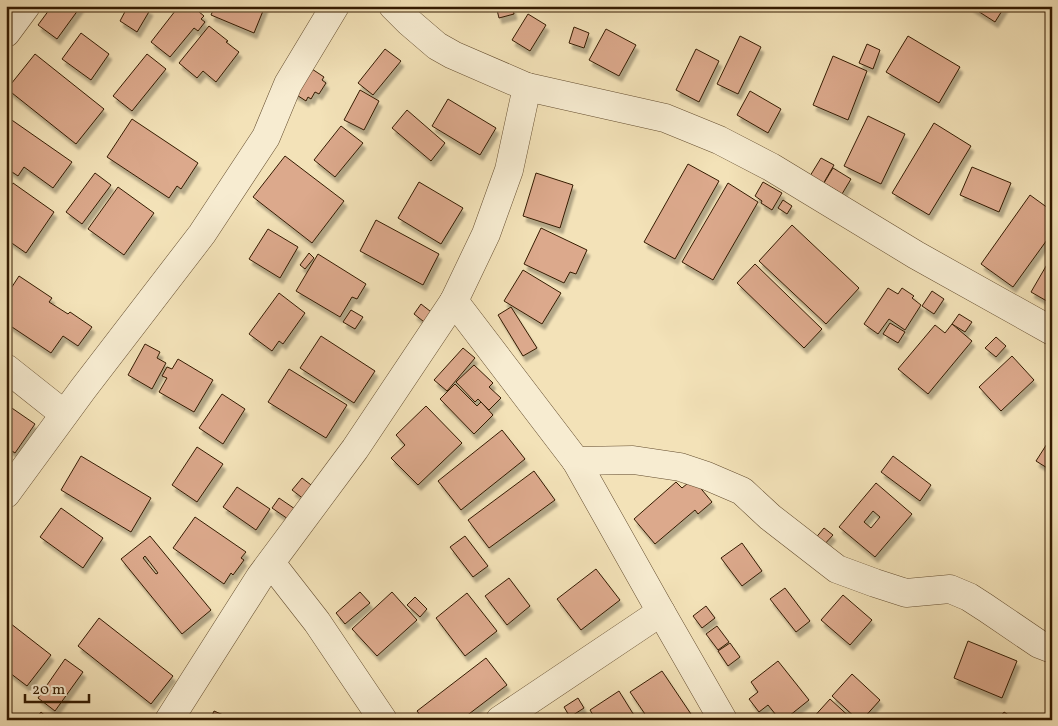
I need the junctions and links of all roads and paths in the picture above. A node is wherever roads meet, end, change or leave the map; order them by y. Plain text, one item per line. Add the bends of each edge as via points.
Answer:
1 (26, 6) edge
2 (335, 6) edge
3 (393, 6) edge
4 (6, 33) edge
5 (527, 87) junction
6 (454, 301) junction
7 (1052, 332) edge
8 (6, 368) edge
9 (64, 414) junction
10 (576, 461) junction
11 (6, 494) edge
12 (271, 563) junction
13 (661, 612) junction
14 (1052, 649) edge
15 (169, 720) edge
16 (383, 720) edge
17 (500, 720) edge
18 (723, 720) edge

1 - 4 street
2 - 9 street via 288,84 266,137 202,234
3 - 5 street via 437,46
5 - 6 street via 509,170 486,234
5 - 7 street via 665,118 719,140
6 - 10 street
6 - 12 street via 355,449
8 - 9 street
9 - 11 street
10 - 13 street
10 - 14 street via 633,460 680,467 707,476 742,491 837,569 906,593 950,589 969,597 1039,644
12 - 15 street
12 - 16 street via 317,622
13 - 17 street
13 - 18 street

